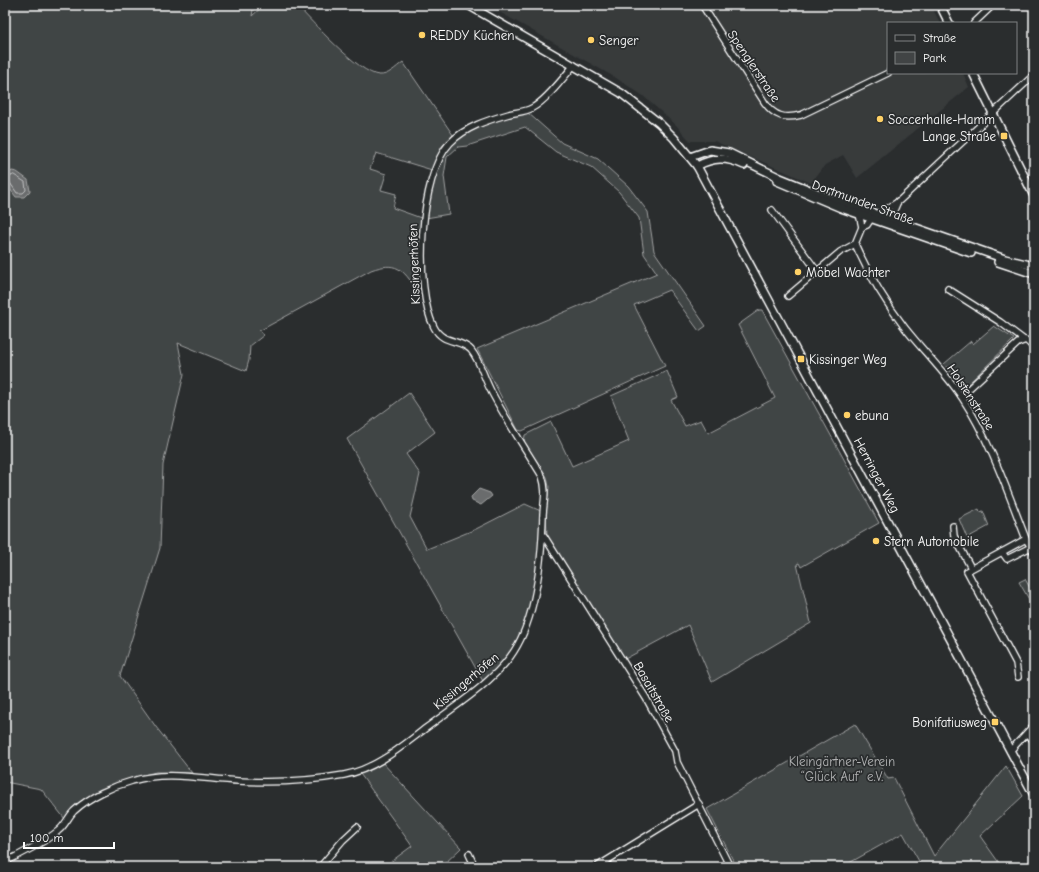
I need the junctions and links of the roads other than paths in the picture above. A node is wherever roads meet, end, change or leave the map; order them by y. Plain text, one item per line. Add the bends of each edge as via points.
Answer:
1 (468, 5) edge
2 (702, 5) edge
3 (940, 5) edge
4 (993, 5) edge
5 (948, 22) edge
6 (975, 22) edge
7 (574, 65) junction
8 (887, 73) edge
9 (973, 74) edge
10 (1034, 75) edge
11 (992, 112) junction
12 (690, 157) junction
13 (697, 166) junction
14 (1034, 196) edge
15 (898, 201) junction
16 (772, 210) dead end
17 (859, 214) junction
18 (876, 218) junction
19 (889, 222) junction
20 (862, 227) junction
21 (856, 244) junction
22 (1034, 266) edge
23 (817, 271) junction
24 (1034, 274) edge
25 (948, 289) dead end
26 (788, 296) dead end
27 (1024, 340) junction
28 (1034, 348) edge
29 (961, 396) junction
30 (953, 526) dead end
31 (544, 536) junction
32 (1026, 539) junction
33 (1033, 549) edge
34 (1002, 552) junction
35 (971, 568) junction
36 (1018, 678) dead end
37 (1034, 725) edge
38 (1027, 734) junction
39 (1034, 741) edge
40 (1010, 751) junction
41 (1034, 795) edge
42 (699, 804) junction
43 (357, 826) dead end
44 (469, 854) dead end
45 (5, 862) edge
46 (598, 866) edge
47 (320, 867) edge
48 (475, 867) edge
49 (730, 867) edge

1 - 7 main road
2 - 8 street, Spenglerstraße via 765,103 779,116 788,118 801,115
3 - 5 main road
4 - 6 street
7 - 12 main road via 645,110
7 - 31 street, Kissingerhöfen via 533,108 489,120 449,143 434,170 422,227 424,295 427,311 440,335 465,345 475,355 491,390 542,476 546,489 543,512
9 - 11 main road
10 - 11 street
11 - 14 main road
11 - 15 street
12 - 13 main road
12 - 18 main road, Dortmunder Straße via 710,150 729,153
13 - 17 main road, Dortmunder Straße via 715,158 730,160 789,187
13 - 40 main road, Herringer Weg
15 - 18 street
15 - 19 street
16 - 23 street
17 - 18 main road, Dortmunder Straße
17 - 20 street
18 - 19 main road, Dortmunder Straße
18 - 20 street
19 - 22 main road, Dortmunder Straße
19 - 24 main road, Dortmunder Straße
20 - 21 street
21 - 23 street via 840,252
21 - 29 street, Holstenstraße via 905,328
23 - 26 street
25 - 27 street
27 - 28 street
27 - 29 street
29 - 32 street, Holstenstraße via 990,448
30 - 35 street via 954,536
31 - 42 street, Basaltstraße via 646,698 675,751 677,762
31 - 45 street, Kissingerhöfen via 530,613 511,656 476,690 381,761 345,775 290,781 243,782 178,776 132,780 89,800 75,810 59,831
32 - 33 street, Holstenstraße
32 - 34 street
33 - 34 street via 1007,559
34 - 35 street
35 - 36 street via 967,571 1016,663
37 - 38 street
38 - 39 street
38 - 40 street
40 - 41 main road, Herringer Weg
42 - 46 street
42 - 49 street, Basaltstraße
43 - 47 street
44 - 48 street

